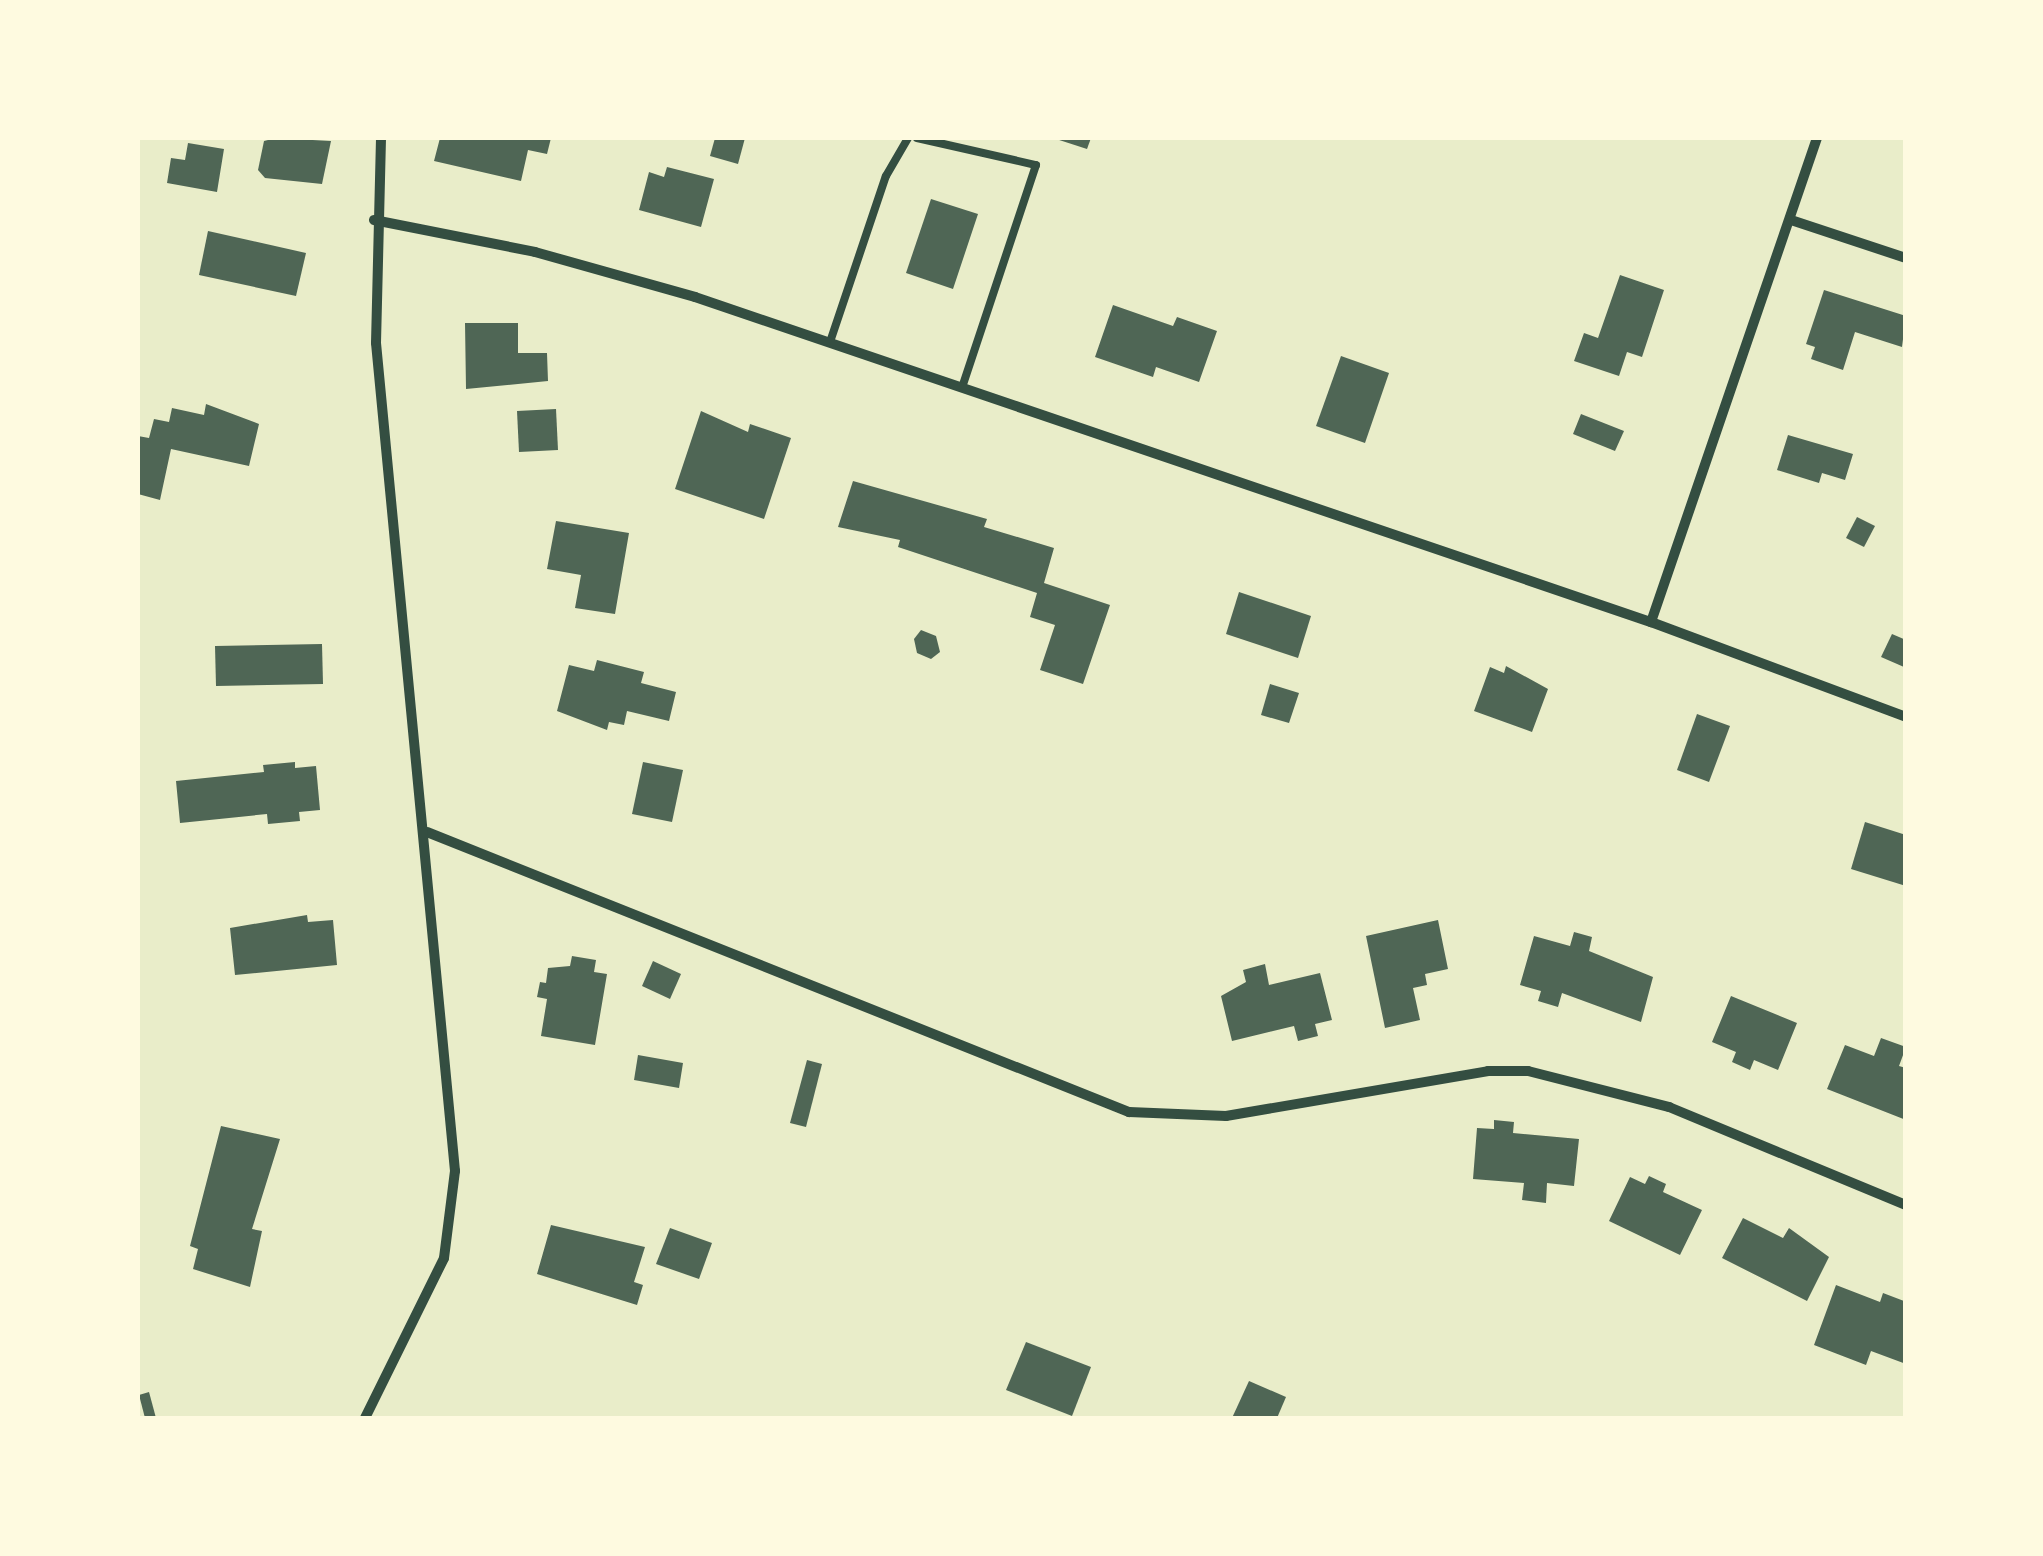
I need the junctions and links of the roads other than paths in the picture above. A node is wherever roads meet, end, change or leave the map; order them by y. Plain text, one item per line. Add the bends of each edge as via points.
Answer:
1 (380, 138) edge
2 (908, 138) edge
3 (917, 138) edge
4 (1817, 138) edge
5 (374, 220) junction
6 (1790, 220) junction
7 (1906, 258) edge
8 (830, 342) junction
9 (963, 385) junction
10 (1650, 622) junction
11 (1906, 718) edge
12 (428, 832) junction
13 (1906, 1204) edge
14 (371, 1416) edge

1 - 5 street
2 - 8 lane via 886,176
3 - 9 lane via 1036,165
4 - 6 street
5 - 8 street via 535,252
5 - 12 street via 392,535
6 - 7 street
6 - 10 street
8 - 9 street
9 - 10 street
10 - 11 street
12 - 13 street via 1130,1112 1226,1116 1488,1071 1528,1071 1668,1107
12 - 14 street via 455,1171 444,1258

